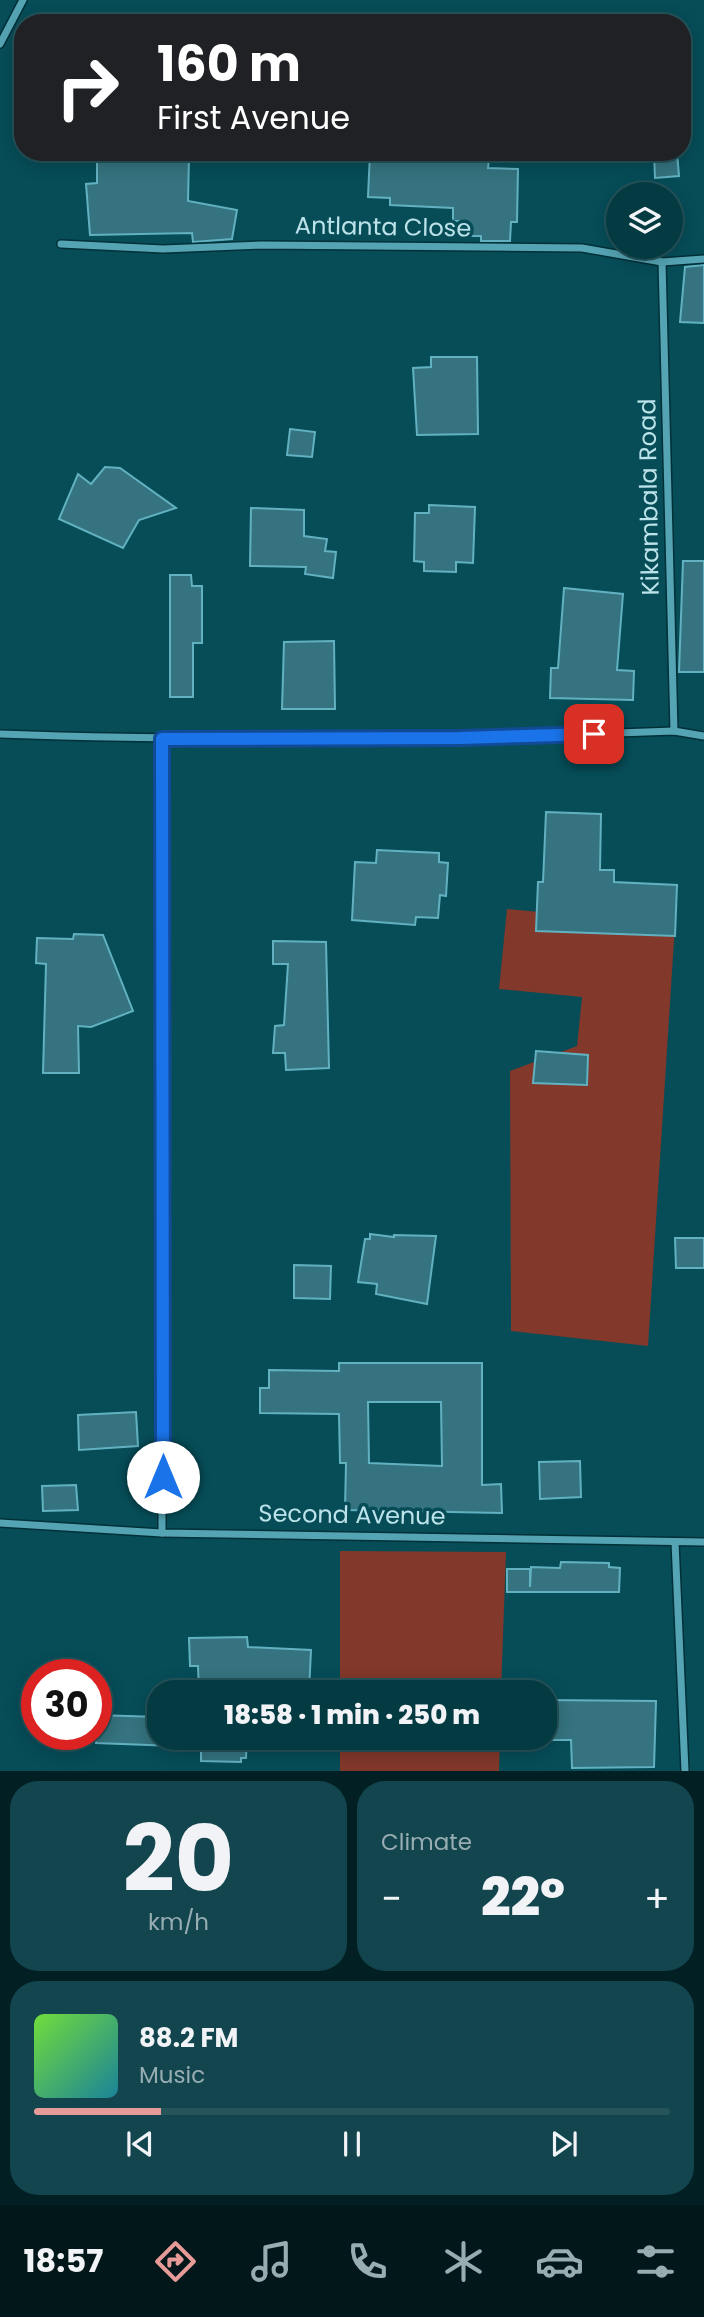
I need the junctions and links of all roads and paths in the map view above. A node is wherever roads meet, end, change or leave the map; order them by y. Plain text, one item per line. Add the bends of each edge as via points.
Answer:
1 (14, 17) edge
2 (0, 44) edge
3 (61, 244) dead end
4 (704, 259) edge
5 (662, 262) junction
6 (674, 731) junction
7 (0, 734) edge
8 (704, 736) edge
9 (162, 739) junction
10 (0, 1524) edge
11 (162, 1533) junction
12 (675, 1542) junction
13 (704, 1542) edge
14 (685, 1771) edge

1 - 2 street
3 - 5 street, Antlanta Close via 163,249 262,245 582,248
4 - 5 street, Antlanta Close
5 - 6 street, Kikambala Road
6 - 8 street
6 - 9 street via 461,738
7 - 9 street
9 - 11 street
10 - 11 street, Second Avenue
11 - 12 street, Second Avenue
12 - 13 street, Second Avenue
12 - 14 street

